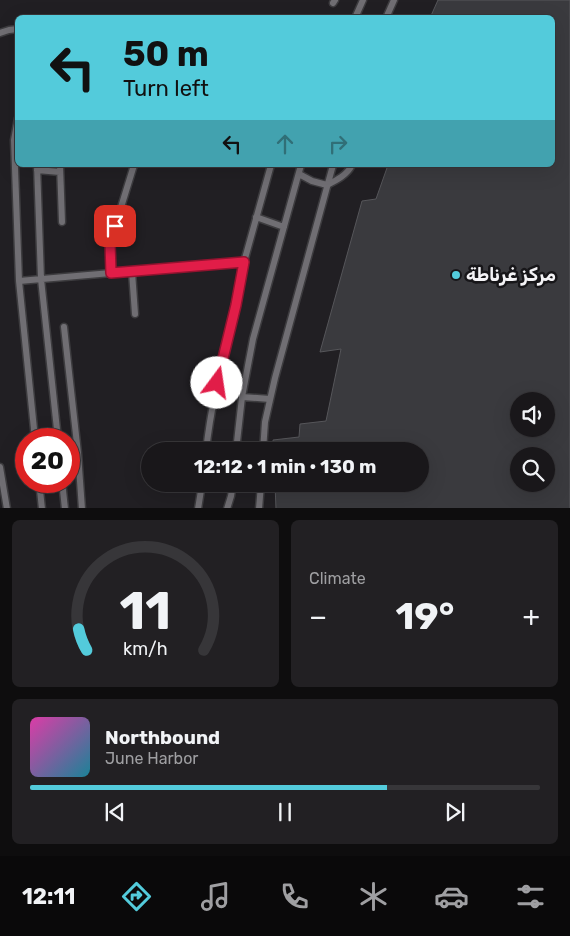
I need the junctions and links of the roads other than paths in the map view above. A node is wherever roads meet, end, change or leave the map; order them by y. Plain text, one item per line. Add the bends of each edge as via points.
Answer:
1 (363, 0) edge
2 (394, 0) edge
3 (356, 15) edge
4 (387, 15) edge
5 (15, 29) edge
6 (0, 33) edge
7 (15, 134) edge
8 (37, 167) edge
9 (133, 167) edge
10 (270, 167) edge
11 (301, 167) edge
12 (332, 167) edge
13 (351, 167) edge
14 (60, 168) edge
15 (299, 174) junction
16 (327, 185) junction
17 (256, 217) junction
18 (62, 222) dead end
19 (284, 227) junction
20 (244, 262) junction
21 (132, 272) junction
22 (111, 273) junction
23 (41, 278) junction
24 (19, 281) junction
25 (135, 314) dead end
26 (64, 326) dead end
27 (242, 397) junction
28 (270, 399) junction
29 (34, 428) edge
30 (57, 428) edge
31 (207, 442) edge
32 (237, 442) edge
33 (264, 442) edge
34 (0, 467) edge
35 (201, 492) edge
36 (231, 492) edge
37 (260, 492) edge
38 (40, 493) edge
39 (63, 493) edge
40 (8, 508) edge
41 (42, 508) edge
42 (65, 508) edge
43 (82, 508) edge
44 (198, 508) edge
45 (227, 508) edge
46 (259, 508) edge

1 - 3 lane
2 - 4 lane
5 - 6 lane
7 - 24 lane
8 - 14 lane
8 - 23 lane
9 - 22 lane via 110,243
10 - 17 lane
11 - 15 lane
12 - 16 lane
13 - 16 lane
14 - 18 lane
15 - 16 lane via 312,182
15 - 19 lane
16 - 28 lane
17 - 19 lane
17 - 20 lane
19 - 27 lane via 253,339
20 - 21 lane
20 - 31 lane
21 - 22 lane
21 - 25 lane
22 - 23 lane
23 - 24 lane
23 - 30 lane
24 - 29 lane
26 - 43 lane
27 - 28 lane
27 - 32 lane
28 - 33 lane
34 - 40 lane
35 - 44 lane
36 - 45 lane
37 - 46 lane
38 - 41 lane
39 - 42 lane

